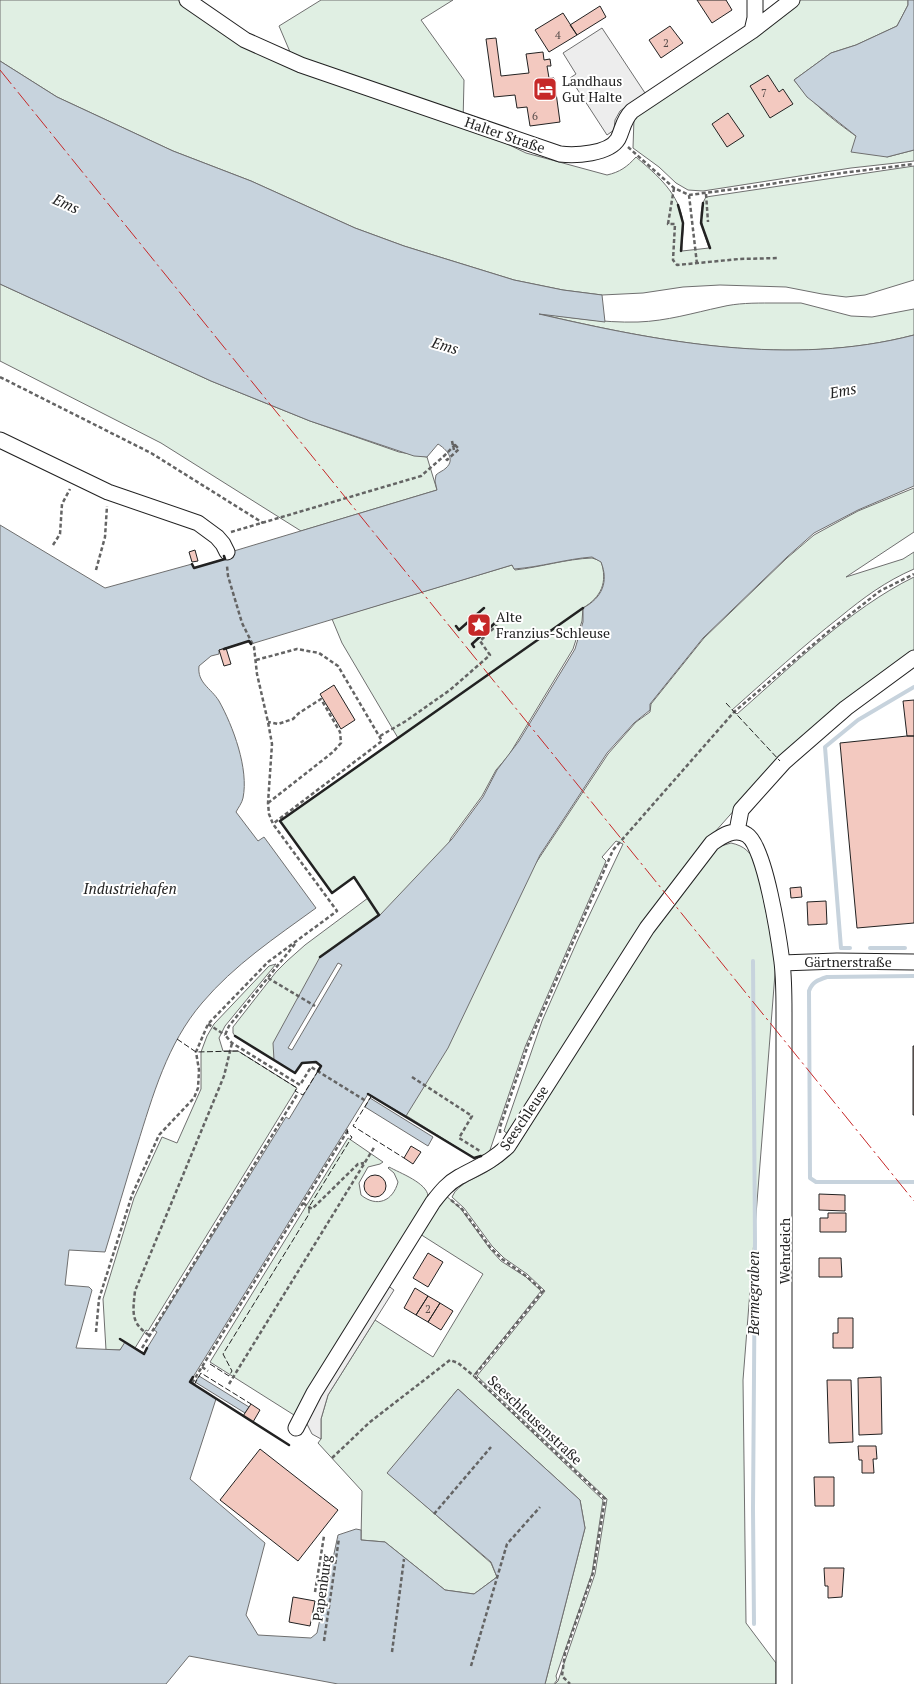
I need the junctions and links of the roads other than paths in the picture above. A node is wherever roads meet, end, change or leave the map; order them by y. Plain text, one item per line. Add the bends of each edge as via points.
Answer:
1 (187, 0) edge
2 (756, 0) edge
3 (792, 0) edge
4 (752, 32) junction
5 (0, 440) edge
6 (227, 552) road end
7 (914, 658) edge
8 (737, 832) junction
9 (914, 962) edge
10 (782, 963) junction
11 (296, 1428) dead end
12 (784, 1684) edge

1 - 4 street, Halter Straße via 245,40 301,65 560,154 573,155 604,150 614,144 624,121 632,112
2 - 4 street
3 - 4 street
5 - 6 street via 108,492 198,523 217,537
7 - 8 street via 846,708 784,762 742,810
8 - 10 street, Wehrdeich via 747,834 755,843 761,860
8 - 11 street, Seeschleuse via 725,834 712,843 647,928 508,1146 496,1157 458,1178 433,1202 314,1393
9 - 10 street, Gärtnerstraße
10 - 12 street, Wehrdeich

